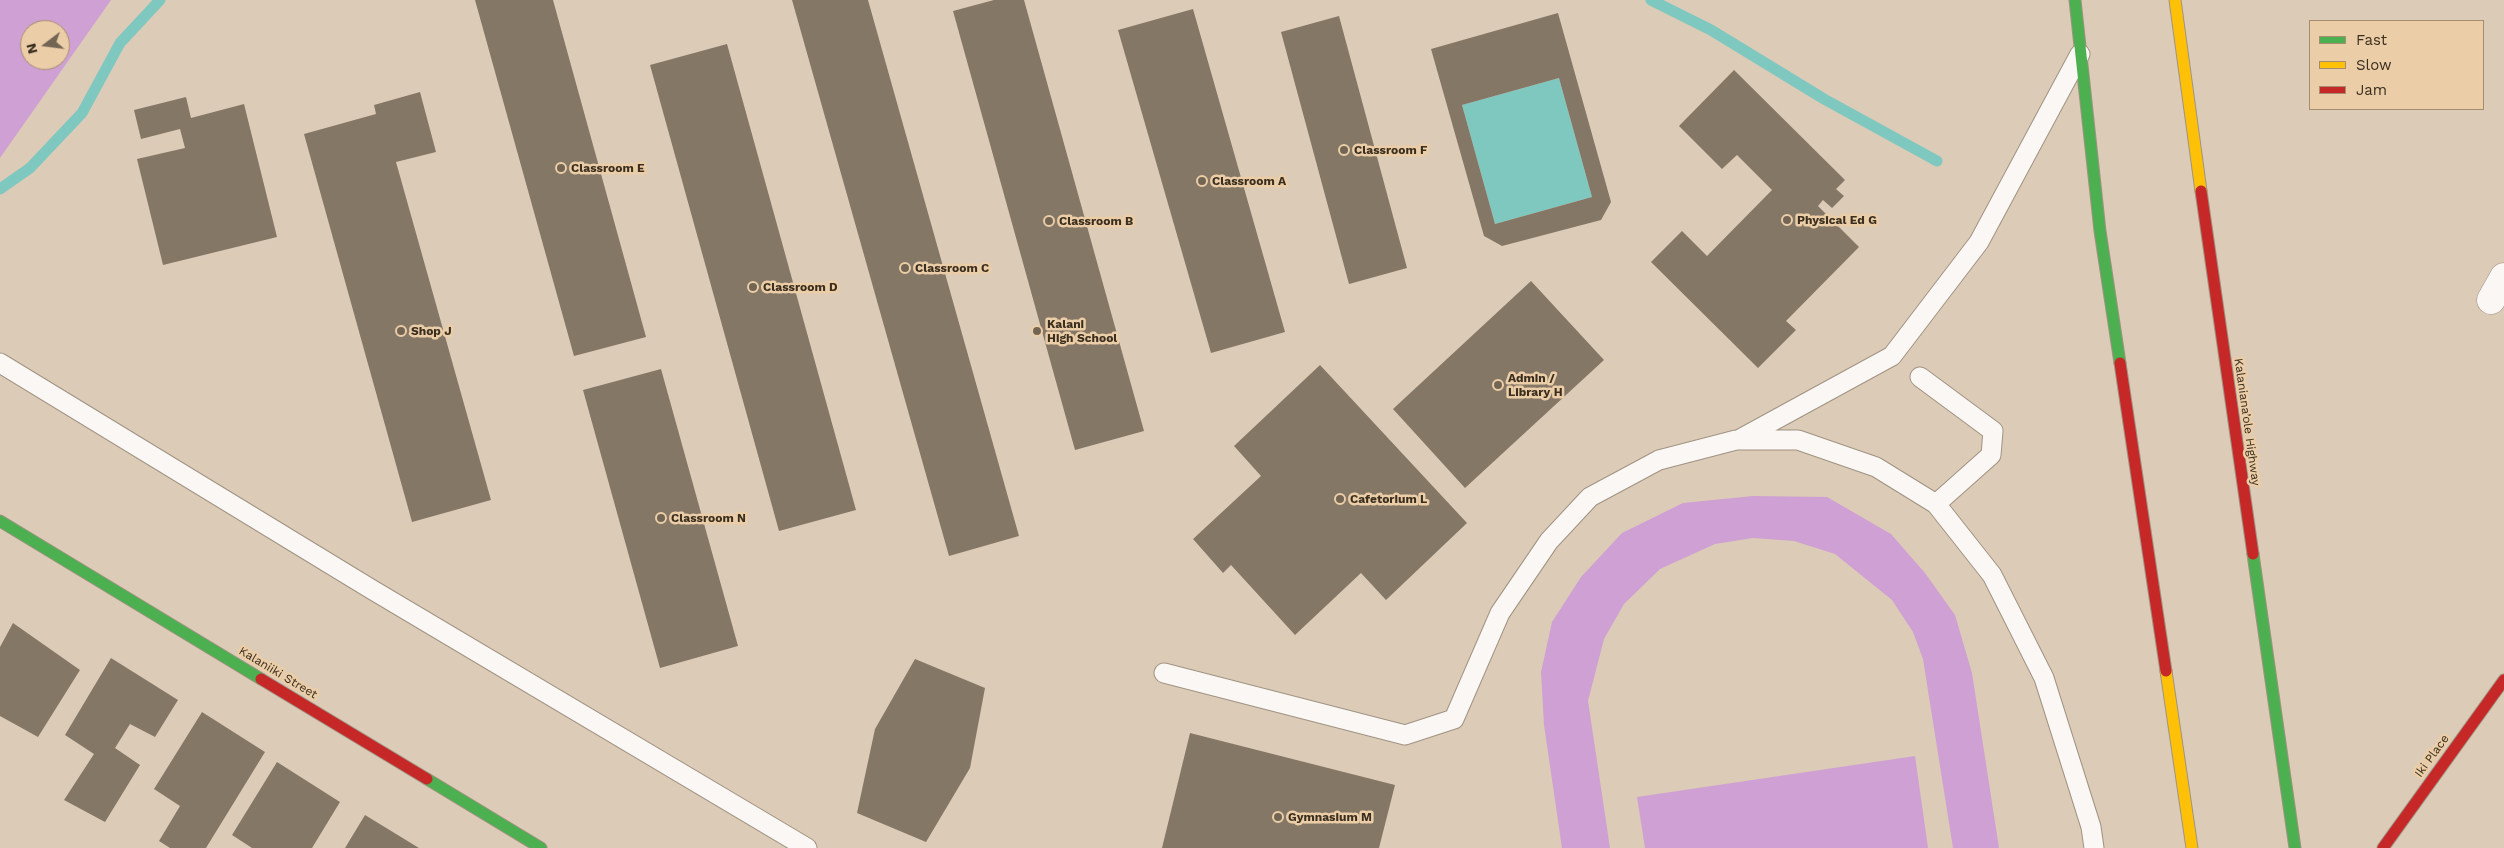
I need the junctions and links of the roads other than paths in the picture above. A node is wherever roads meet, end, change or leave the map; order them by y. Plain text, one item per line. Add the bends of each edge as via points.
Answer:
1 (2075, 0) edge
2 (2175, 0) edge
3 (2080, 54) junction
4 (0, 363) edge
5 (1920, 377) dead end
6 (1736, 440) junction
7 (1936, 504) junction
8 (0, 521) edge
9 (1164, 673) dead end
10 (2504, 680) edge
11 (541, 848) edge
12 (807, 848) edge
13 (2094, 848) edge
14 (2192, 848) edge
15 (2295, 848) edge
16 (2383, 848) edge

1 - 3 main road
2 - 15 main road, Kalaniana’ole Highway
3 - 6 lane via 1980,242 1892,356
3 - 14 main road via 2102,241
4 - 12 lane via 371,589
5 - 7 lane via 1993,430 1991,455
6 - 7 lane via 1798,440 1876,467
6 - 9 lane via 1659,460 1590,497 1549,541 1500,613 1454,720 1405,735
7 - 13 lane via 1992,574 2044,678 2091,828
8 - 11 main road, Kalaniiki Street
10 - 16 main road, Iki Place

